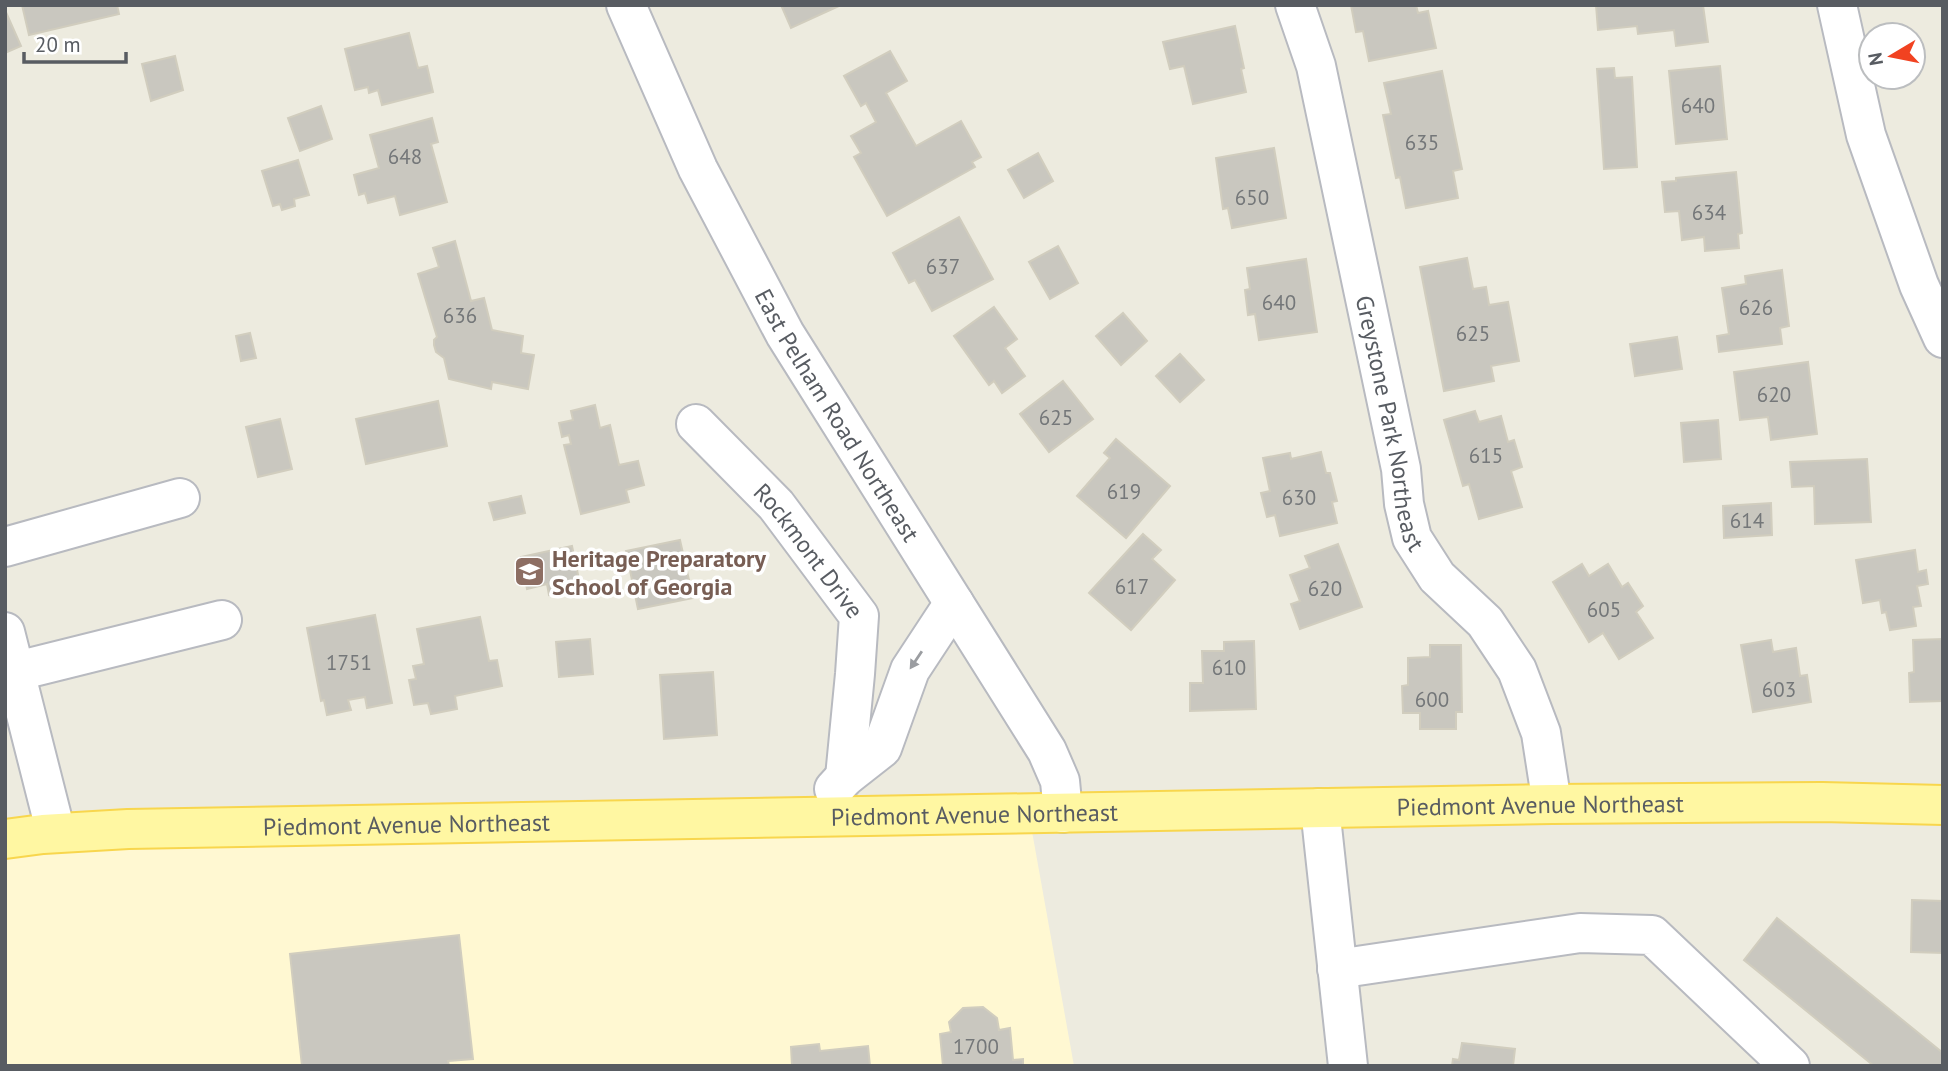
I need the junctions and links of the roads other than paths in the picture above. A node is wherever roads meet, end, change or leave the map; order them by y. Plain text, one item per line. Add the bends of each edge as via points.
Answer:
1 (626, 5) edge
2 (1295, 5) edge
3 (1837, 5) edge
4 (1943, 338) edge
5 (696, 424) dead end
6 (180, 498) dead end
7 (5, 547) edge
8 (954, 603) junction
9 (222, 620) dead end
10 (5, 632) edge
11 (10, 673) edge
12 (845, 777) junction
13 (1552, 804) junction
14 (1943, 804) edge
15 (1320, 808) junction
16 (1063, 813) junction
17 (810, 817) junction
18 (56, 833) junction
19 (5, 839) edge
20 (1337, 969) junction
21 (1779, 1055) edge
22 (1348, 1066) edge

1 - 8 street, East Pelham Road Northeast via 698,169 785,334
2 - 13 street, Greystone Park Northeast via 1316,66 1412,538 1437,577 1485,622 1517,670 1541,733
3 - 4 street via 1866,135 1919,285
5 - 12 street, Rockmont Drive via 776,505 859,616
6 - 7 street
8 -> 12 street via 910,670 882,748
8 - 16 street, East Pelham Road Northeast via 1048,751 1060,781
9 - 11 street
10 - 11 street
11 - 18 street
12 - 17 street
13 - 14 main road, Piedmont Avenue Northeast
13 - 15 main road, Piedmont Avenue Northeast
15 - 16 main road, Piedmont Avenue Northeast
15 - 20 street
16 - 17 main road, Piedmont Avenue Northeast
17 - 18 main road, Piedmont Avenue Northeast
18 - 19 main road, Piedmont Avenue Northeast
20 - 21 street via 1580,933 1652,935
20 - 22 street

